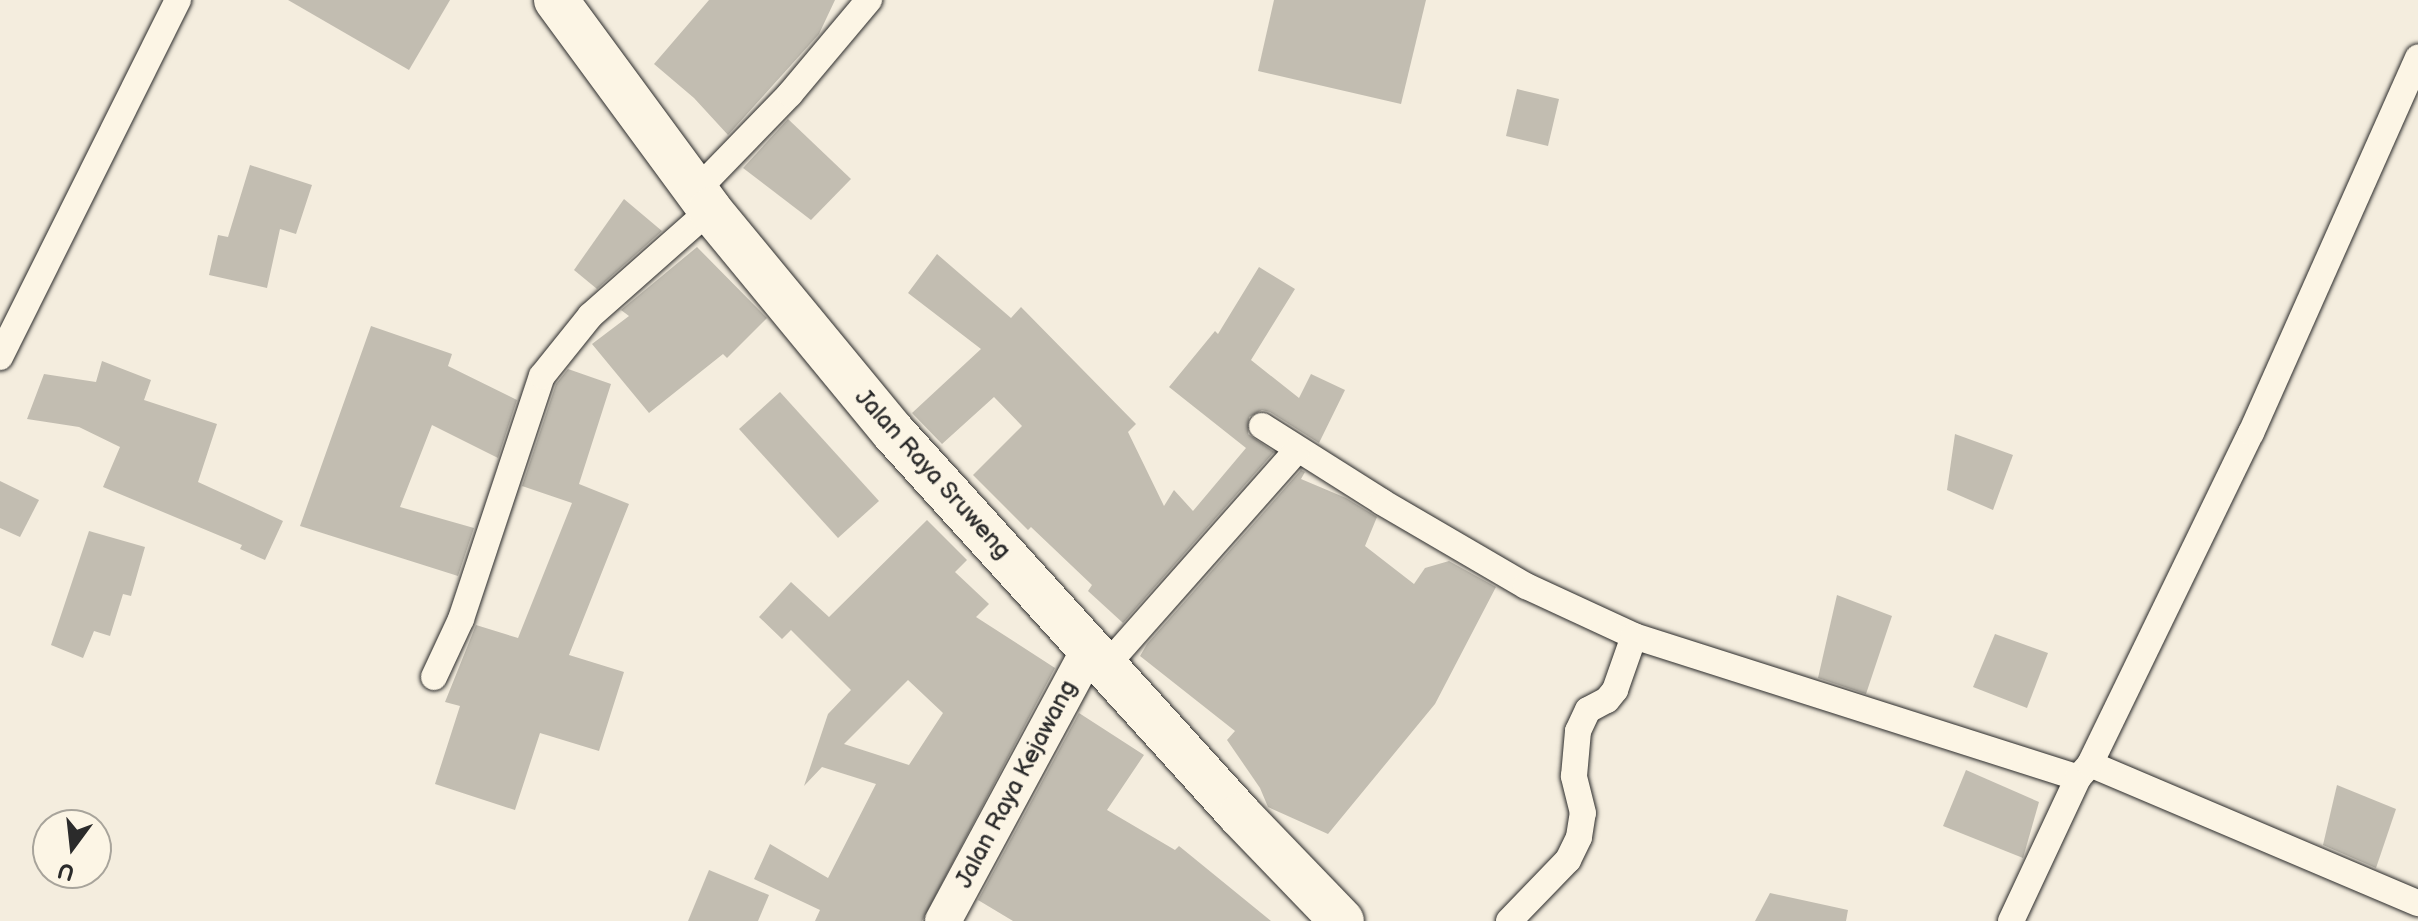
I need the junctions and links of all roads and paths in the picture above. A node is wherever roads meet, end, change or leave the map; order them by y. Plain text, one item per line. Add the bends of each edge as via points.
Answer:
1 (178, 0) edge
2 (556, 0) edge
3 (869, 0) edge
4 (2418, 58) edge
5 (703, 200) junction
6 (0, 357) edge
7 (1262, 426) dead end
8 (1297, 450) junction
9 (1634, 636) junction
10 (1098, 657) junction
11 (434, 677) dead end
12 (2084, 771) junction
13 (2418, 903) edge
14 (943, 921) edge
15 (1342, 921) edge
16 (1509, 921) edge
17 (2011, 921) edge

1 - 6 street
2 - 5 highway, Jalan Raya Sruweng
3 - 5 street
4 - 12 street via 2251,433
5 - 10 highway, Jalan Raya Sruweng via 893,432
5 - 11 street via 590,316 542,376 461,619
7 - 8 street
8 - 9 street via 1526,586
8 - 10 street
9 - 12 street
9 - 16 street via 1615,690 1588,710 1578,731 1574,776 1583,813 1579,837 1568,860
10 - 14 street, Jalan Raya Kejawang
10 - 15 highway, Jalan Raya Sruweng
12 - 13 street
12 - 17 street

